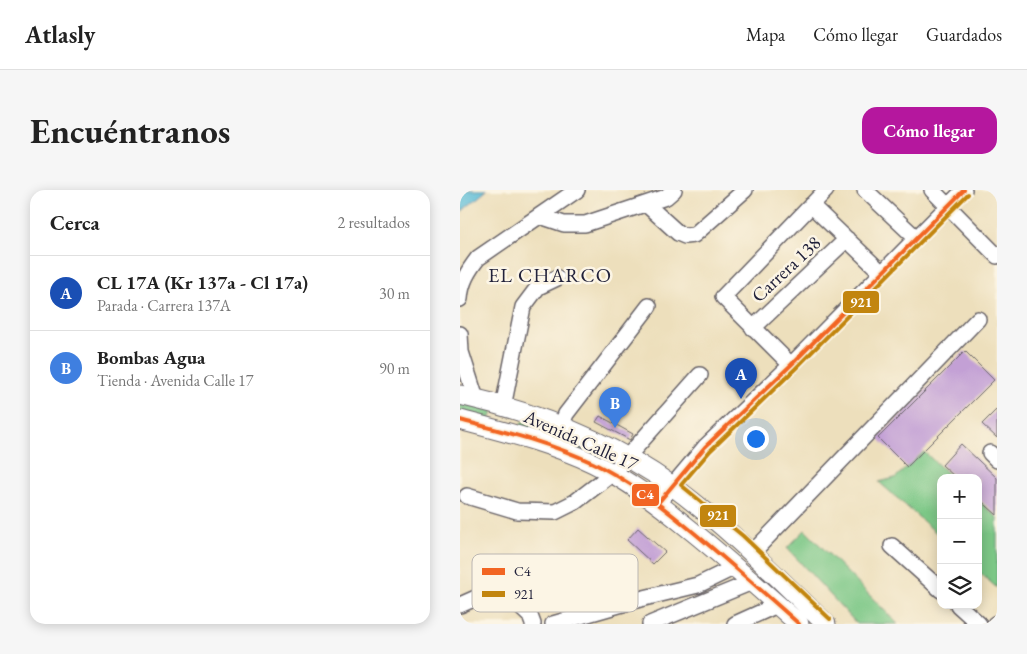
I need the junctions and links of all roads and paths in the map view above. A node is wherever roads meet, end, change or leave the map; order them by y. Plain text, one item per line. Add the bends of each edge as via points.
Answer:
1 (577, 190) edge
2 (674, 190) edge
3 (745, 190) edge
4 (826, 190) edge
5 (865, 190) edge
6 (932, 190) edge
7 (964, 190) edge
8 (646, 204) junction
9 (811, 205) junction
10 (948, 206) junction
11 (540, 216) junction
12 (916, 238) junction
13 (847, 239) junction
14 (997, 256) edge
15 (882, 273) junction
16 (557, 278) dead end
17 (460, 299) edge
18 (649, 306) dead end
19 (978, 319) dead end
20 (753, 328) junction
21 (460, 334) edge
22 (791, 366) junction
23 (700, 375) dead end
24 (468, 397) edge
25 (508, 408) junction
26 (460, 420) edge
27 (561, 426) junction
28 (507, 433) junction
29 (627, 458) junction
30 (613, 473) junction
31 (672, 486) junction
32 (467, 496) dead end
33 (658, 503) junction
34 (892, 546) dead end
35 (752, 553) junction
36 (735, 567) junction
37 (752, 582) junction
38 (937, 586) edge
39 (472, 600) edge
40 (638, 600) edge
41 (460, 605) edge
42 (777, 605) junction
43 (962, 609) edge
44 (526, 612) edge
45 (595, 612) edge
46 (796, 623) edge
47 (533, 624) edge
48 (553, 624) edge
49 (650, 624) edge
50 (735, 624) edge
51 (826, 624) edge
52 (978, 624) edge

1 - 11 street
2 - 8 street via 666,197
3 - 8 street via 694,235 678,233
4 - 9 street
5 - 12 street
6 - 10 street
7 - 10 street
8 - 11 street via 585,224 564,224
9 - 13 street
9 - 20 street via 723,297
10 - 12 street
10 - 14 street
11 - 17 street via 478,258 468,271
12 - 15 street
13 - 15 street
13 - 20 street, Carrera 138
15 - 22 street
16 - 25 street via 538,287 523,307
18 - 27 street via 566,414
19 - 35 street
20 - 22 street
21 - 24 street
22 - 31 street via 705,447
23 - 29 street
24 - 25 main road, Avenida Calle 17
25 - 27 main road, Avenida Calle 17
25 - 28 main road
26 - 28 main road, Avenida Calle 17
27 - 29 main road, Avenida Calle 17
28 - 30 main road, Avenida Calle 17 via 575,455
29 - 30 street
29 - 31 main road, Avenida Calle 17
30 - 32 street via 575,502 555,512 517,511
30 - 33 main road, Avenida Calle 17
31 - 33 street
31 - 35 main road, Avenida Calle 17
33 - 36 main road, Avenida Calle 17
34 - 38 street
35 - 51 main road, Avenida Calle 17
36 - 37 main road, Avenida Calle 17
36 - 40 street via 698,585
37 - 42 main road, Avenida Calle 17
37 - 49 street
39 - 41 street
42 - 46 main road, Avenida Calle 17
42 - 50 street
43 - 52 street
44 - 47 street
45 - 48 street

